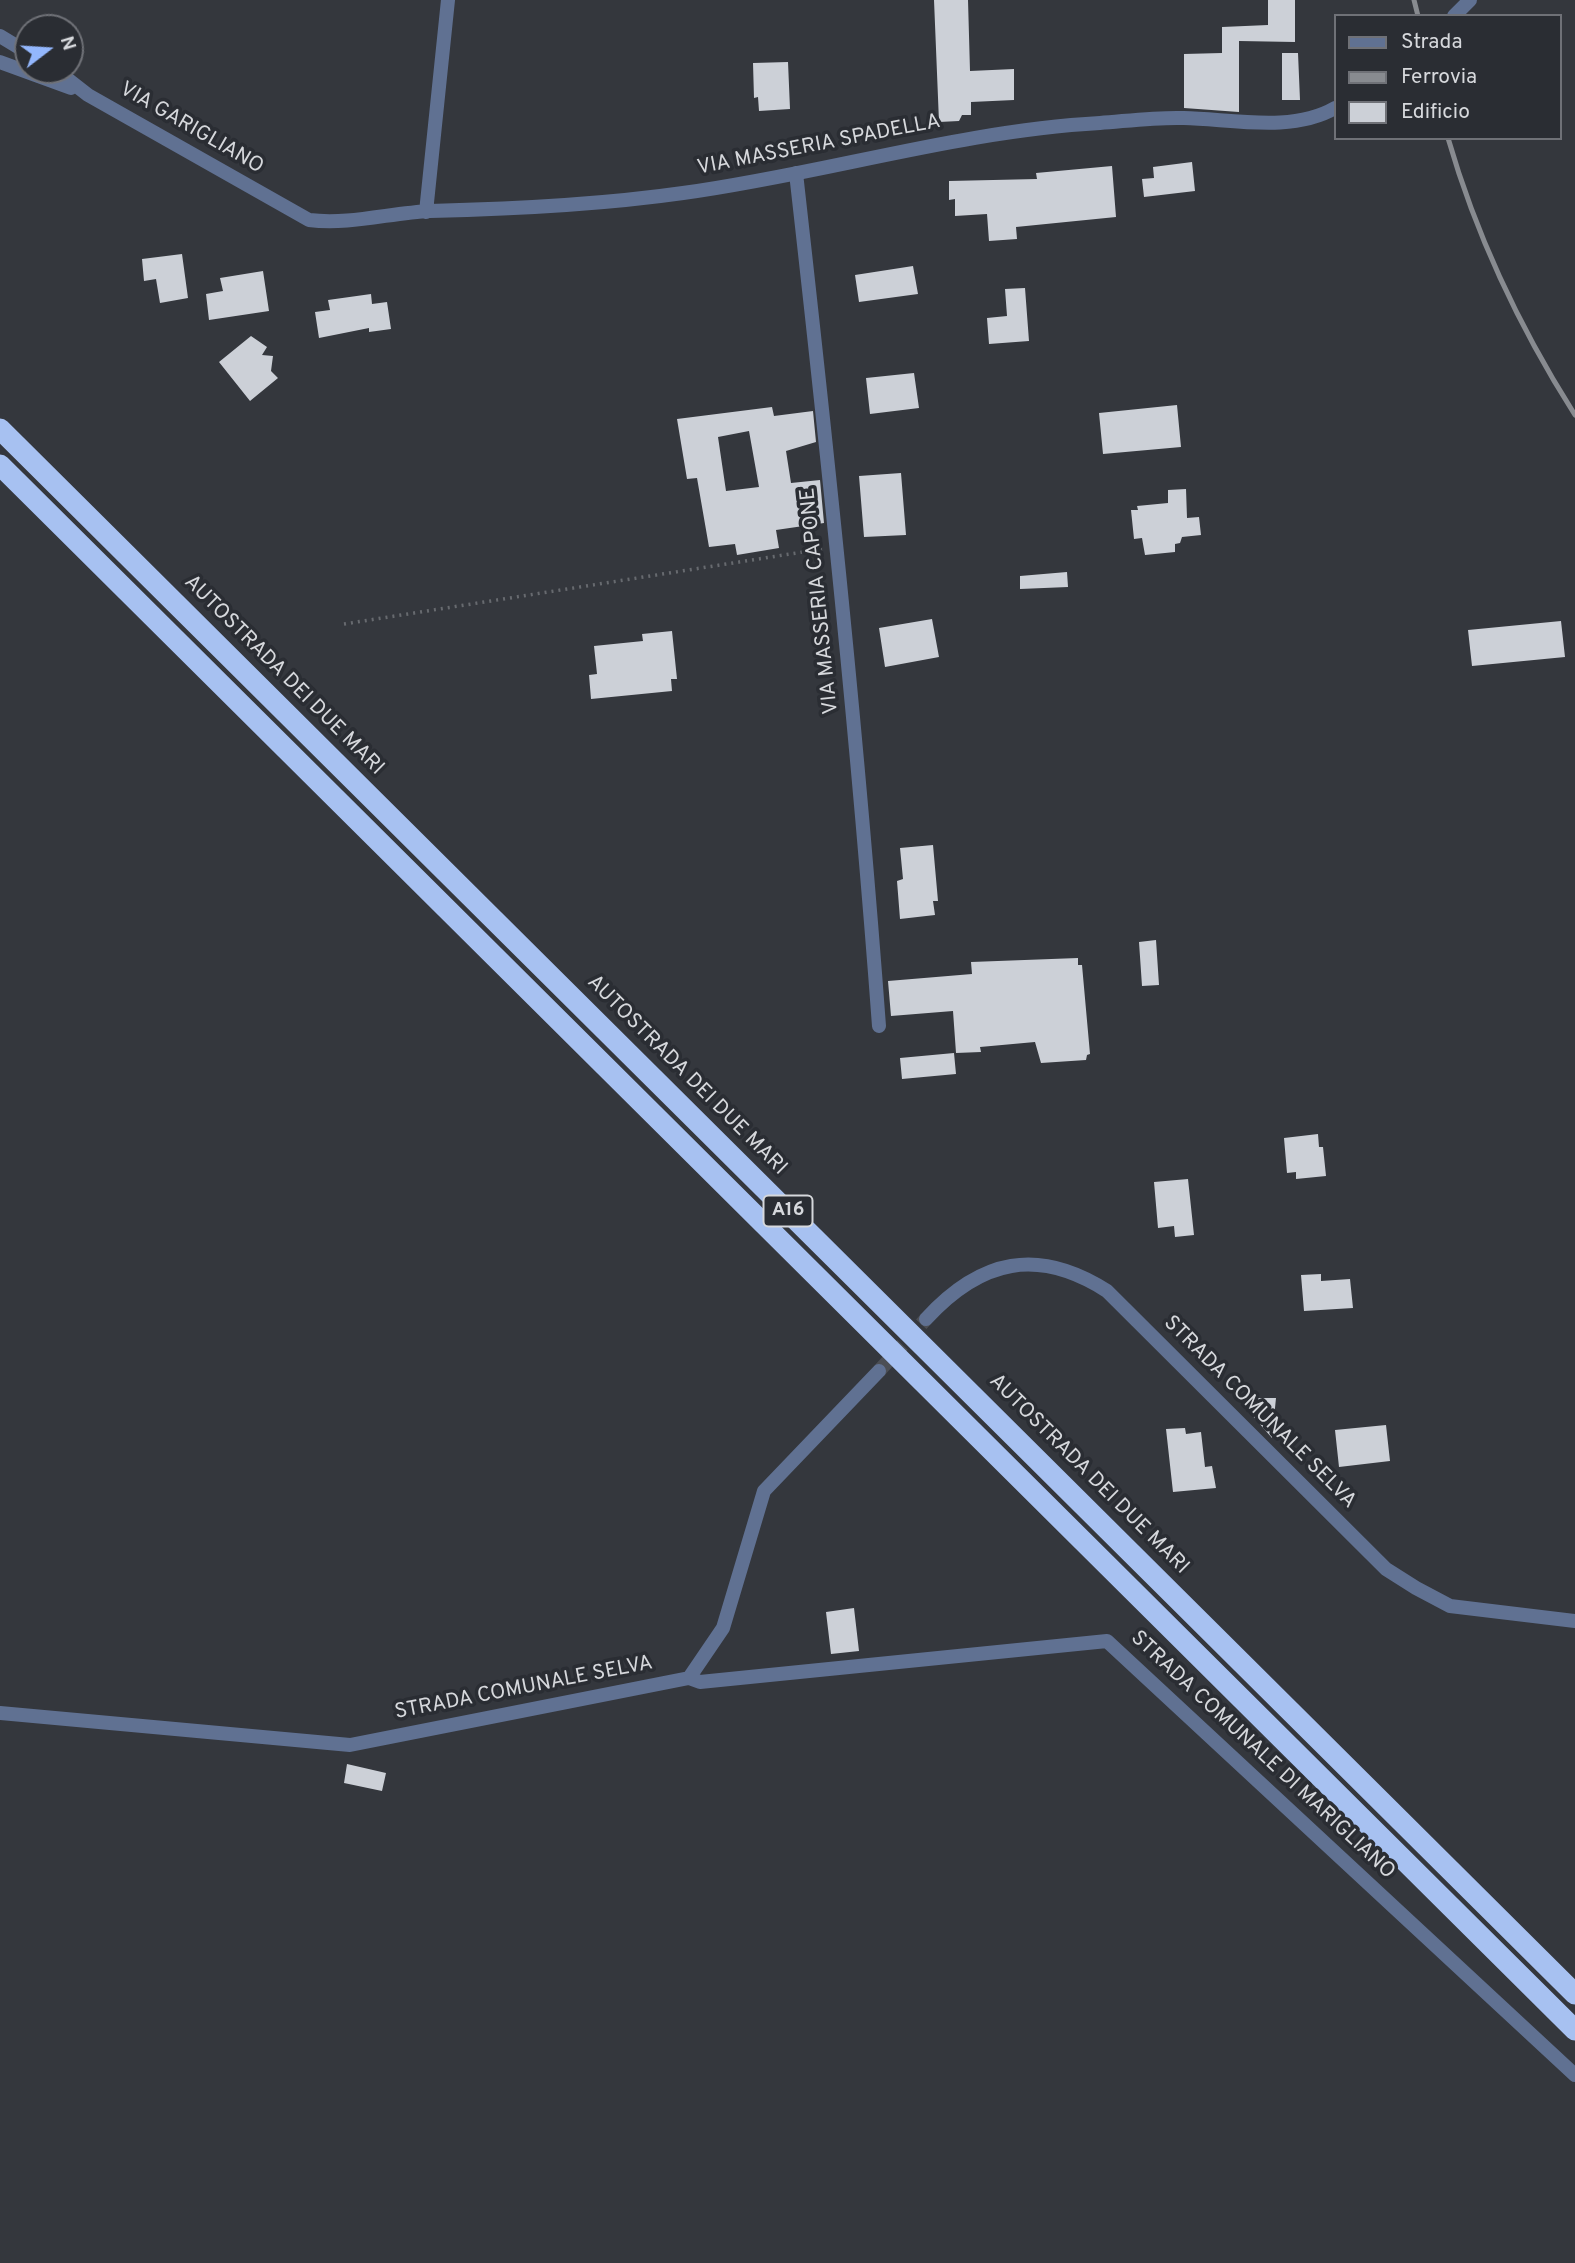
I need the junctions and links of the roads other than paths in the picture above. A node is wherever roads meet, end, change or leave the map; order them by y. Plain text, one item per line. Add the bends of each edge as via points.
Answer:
1 (448, 0) edge
2 (1470, 0) edge
3 (1456, 14) edge
4 (0, 62) edge
5 (75, 84) edge
6 (88, 94) junction
7 (1334, 108) edge
8 (796, 173) junction
9 (426, 212) junction
10 (309, 220) joint
11 (0, 429) edge
12 (0, 465) edge
13 (879, 1026) dead end
14 (926, 1319) tunnel mouth
15 (879, 1371) tunnel mouth
16 (1575, 1621) edge
17 (689, 1678) junction
18 (0, 1713) edge
19 (1575, 1994) edge
20 (1575, 2031) edge
21 (1575, 2075) edge

1 - 9 street
2 - 3 street
4 - 6 street
5 - 6 street, VIA GARIGLIANO
6 - 10 street, VIA GARIGLIANO
7 - 8 street, VIA MASSERIA SPADELLA via 1302,119 1182,118 1066,124 978,136
8 - 9 street, VIA MASSERIA SPADELLA via 683,193 541,209
8 - 13 street, VIA MASSERIA CAPONE via 838,546
9 - 10 street, VIA MASSERIA SPADELLA
11 - 19 highway, AUTOSTRADA DEI DUE MARI / A16
12 - 20 highway, A16
14 - 16 street, STRADA COMUNALE SELVA via 960,1288 992,1271 1027,1262 1081,1275 1107,1291 1387,1569 1450,1606
15 - 17 street via 764,1491 723,1628
17 - 18 street, STRADA COMUNALE SELVA via 350,1745
17 - 21 street, STRADA COMUNALE DI MARIGLIANO via 700,1682 1107,1641

